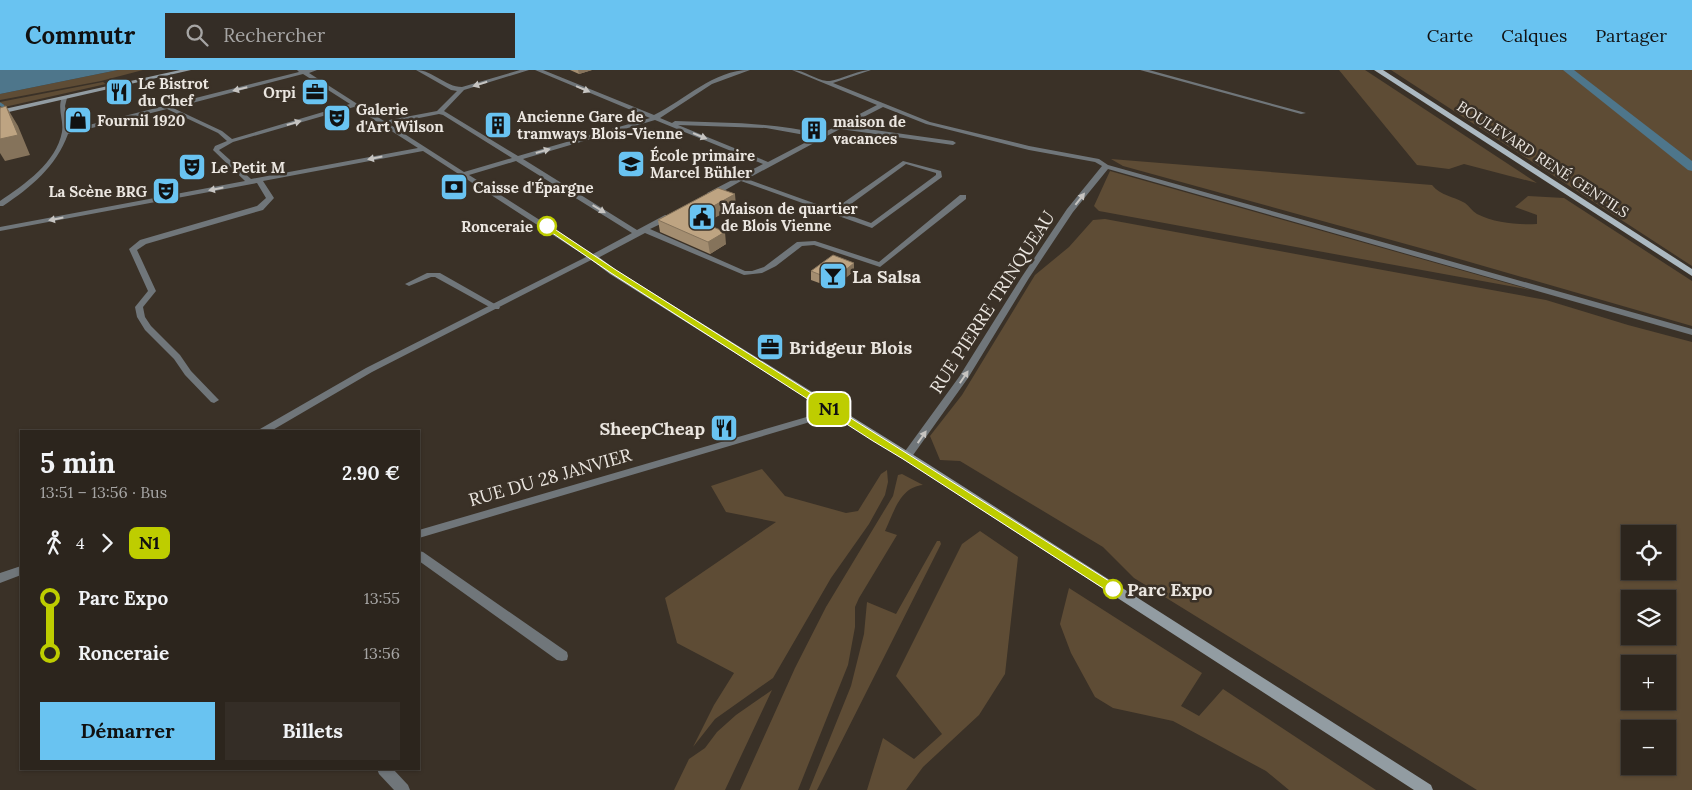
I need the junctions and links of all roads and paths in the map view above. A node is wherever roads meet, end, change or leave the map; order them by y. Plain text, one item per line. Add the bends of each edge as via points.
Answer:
1 (188, 70) edge
2 (314, 70) edge
3 (418, 70) edge
4 (526, 70) edge
5 (538, 70) edge
6 (747, 70) edge
7 (795, 70) edge
8 (868, 70) edge
9 (1143, 70) edge
10 (1378, 70) edge
11 (302, 71) edge
12 (828, 83) junction
13 (462, 89) junction
14 (64, 98) junction
15 (882, 104) junction
16 (354, 105) junction
17 (167, 107) junction
18 (0, 112) edge
19 (439, 112) junction
20 (1303, 113) dead end
21 (655, 118) junction
22 (383, 123) junction
23 (669, 123) junction
24 (838, 126) junction
25 (65, 133) junction
26 (820, 136) junction
27 (230, 141) junction
28 (953, 143) dead end
29 (423, 149) junction
30 (517, 159) junction
31 (768, 164) junction
32 (1106, 166) junction
33 (463, 174) junction
34 (741, 179) junction
35 (259, 181) junction
36 (250, 182) junction
37 (963, 197) dead end
38 (700, 200) edge
39 (0, 204) edge
40 (835, 212) junction
41 (676, 213) edge
42 (0, 229) edge
43 (642, 232) junction
44 (593, 257) junction
45 (1692, 273) edge
46 (409, 284) dead end
47 (496, 308) junction
48 (1692, 332) edge
49 (214, 400) dead end
50 (834, 412) junction
51 (266, 430) edge
52 (907, 456) junction
53 (420, 534) edge
54 (420, 555) edge
55 (20, 570) edge
56 (0, 578) edge
57 (562, 656) dead end
58 (385, 770) edge
59 (403, 790) edge
60 (1426, 790) edge

1 - 14 main road
2 - 11 street
3 - 13 street via 453,89
4 -> 13 street
5 -> 21 street
6 - 21 street via 710,83
7 - 12 street
8 - 12 street
9 - 20 street
10 - 45 main road, BOULEVARD RENÉ GENTILS
11 - 16 street
11 -> 17 street
12 - 15 street
13 - 19 street
14 - 18 main road
14 - 25 street
15 - 24 street
15 - 32 street via 928,124 1097,160
16 - 22 street
27 -> 16 street
17 - 25 street
17 - 27 street via 220,132
19 - 22 street
19 - 30 street
21 - 23 street
30 -> 21 street
22 - 29 street
23 - 26 street via 769,126
23 -> 31 street
24 - 26 street
24 - 28 street
25 - 39 street via 49,165
26 - 31 street
27 - 36 street via 216,150
29 - 33 street
29 -> 35 street
30 - 33 street
30 -> 43 street
31 - 34 street
32 - 48 street
52 -> 32 street, RUE PIERRE TRINQUEAU via 963,378 1070,211
33 - 44 street
34 - 38 street
34 - 40 street
35 - 36 street
35 - 49 street via 270,198 260,208 143,242 133,250 152,291 139,308 141,317
36 -> 42 street
37 - 43 street via 880,265 807,242 762,272 744,273
40 - 40 street via 872,226 940,176 939,172 905,162
41 - 43 street
43 - 44 street
44 - 47 street
44 - 50 main road
46 - 47 street via 437,275
47 - 51 street via 369,370
50 - 52 main road
50 - 53 street, RUE DU 28 JANVIER
52 - 60 main road
54 - 57 street
55 - 56 street
58 - 59 street

